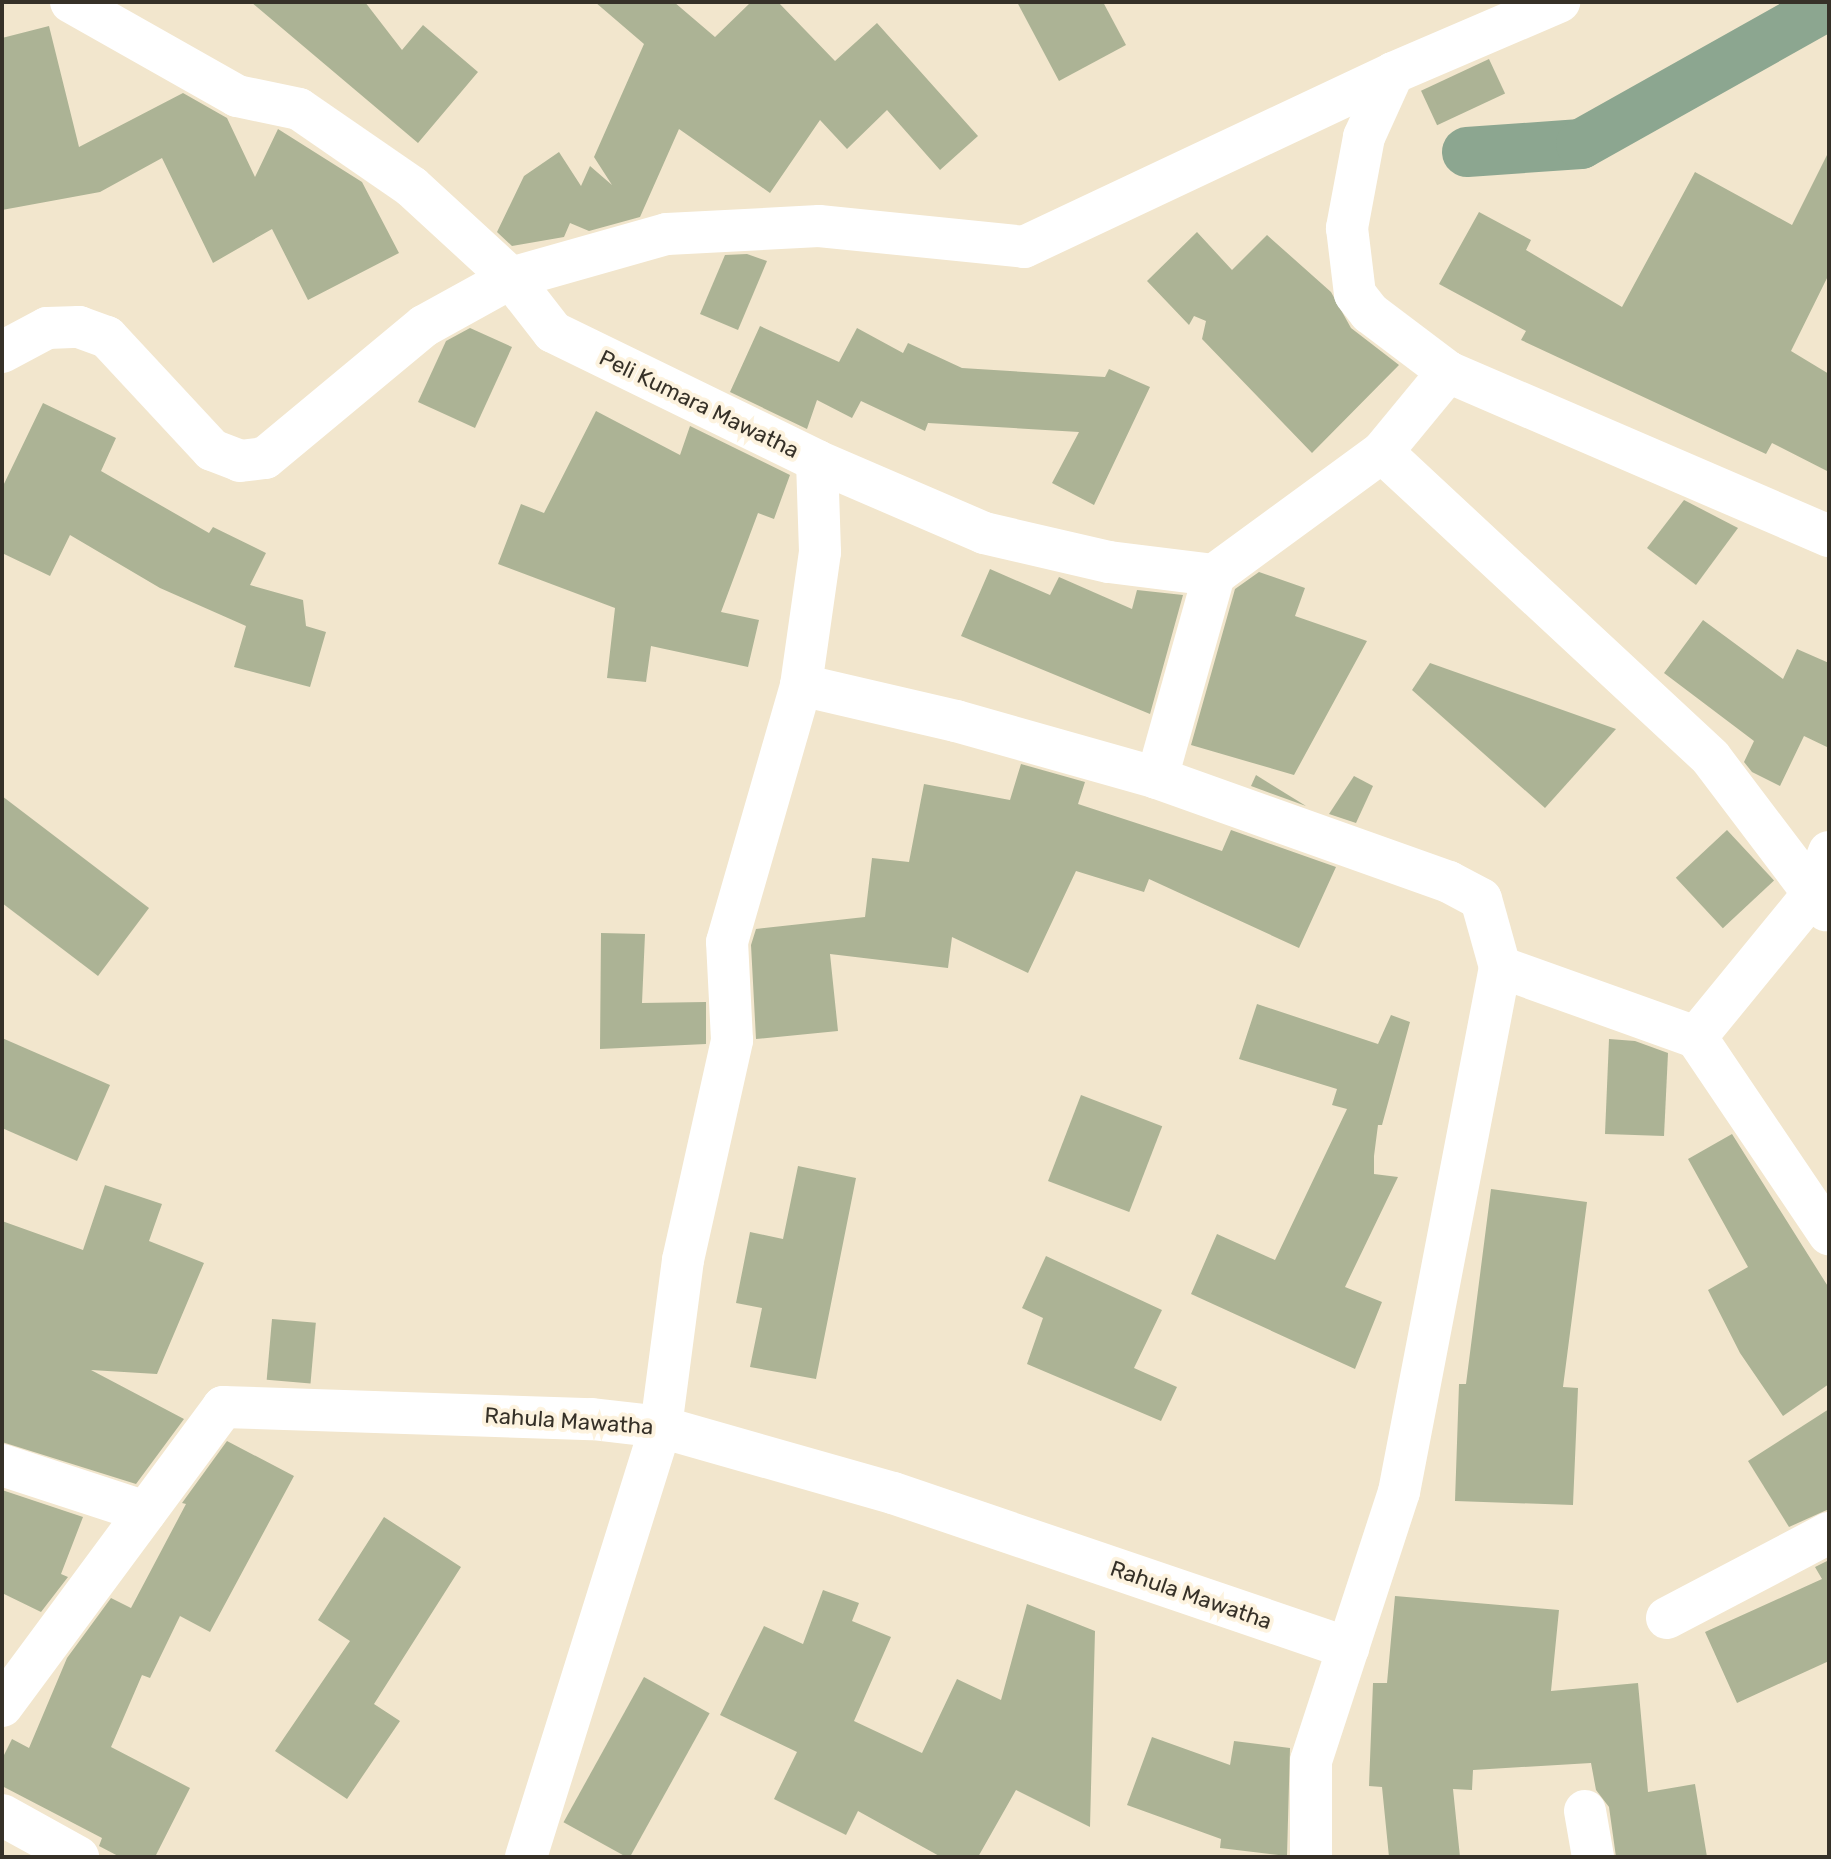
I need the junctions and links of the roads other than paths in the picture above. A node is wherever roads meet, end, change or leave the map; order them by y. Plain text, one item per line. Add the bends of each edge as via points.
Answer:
1 (71, 2) edge
2 (1559, 2) edge
3 (1393, 73) junction
4 (511, 278) junction
5 (2, 352) edge
6 (1448, 372) junction
7 (1382, 452) junction
8 (817, 461) junction
9 (1829, 536) edge
10 (1214, 575) junction
11 (801, 685) junction
12 (1157, 778) junction
13 (1829, 852) edge
14 (1821, 904) edge
15 (1500, 967) junction
16 (1696, 1037) junction
17 (1829, 1234) edge
18 (661, 1427) junction
19 (2, 1465) edge
20 (146, 1512) junction
21 (1829, 1533) edge
22 (1667, 1618) dead end
23 (1348, 1648) junction
24 (2, 1706) edge
25 (1585, 1811) dead end
26 (2, 1815) edge
27 (78, 1857) edge
28 (526, 1857) edge
29 (1311, 1857) edge
30 (1593, 1857) edge

1 - 4 street, Peli Kumara Mawatha via 237,96 299,109 412,187
2 - 3 street
3 - 4 street via 1024,247 819,226 667,234
3 - 6 street via 1364,137 1347,228 1355,294 1370,313
4 - 5 street via 424,326 265,458 240,461 212,450 107,337 79,327 47,328
4 - 8 street, Peli Kumara Mawatha via 553,332
6 - 7 street
6 - 9 street
7 - 10 street
7 - 14 street via 1711,758
8 - 10 street, Peli Kumara Mawatha via 984,533 1109,562
8 - 11 street via 820,552
10 - 12 street
11 - 12 street via 956,721
11 - 18 street via 727,942 732,1040 683,1260
12 - 15 street via 1449,882 1481,899
13 - 14 street
14 - 16 street
15 - 16 street
15 - 23 street via 1399,1492
16 - 17 street
18 - 20 street, Rahula Mawatha via 592,1419 223,1407
18 - 23 street, Rahula Mawatha via 893,1493
18 - 28 street
19 - 20 street
20 - 24 street, Rahula Mawatha
21 - 22 street
23 - 29 street via 1311,1761
25 - 30 street
26 - 27 street

